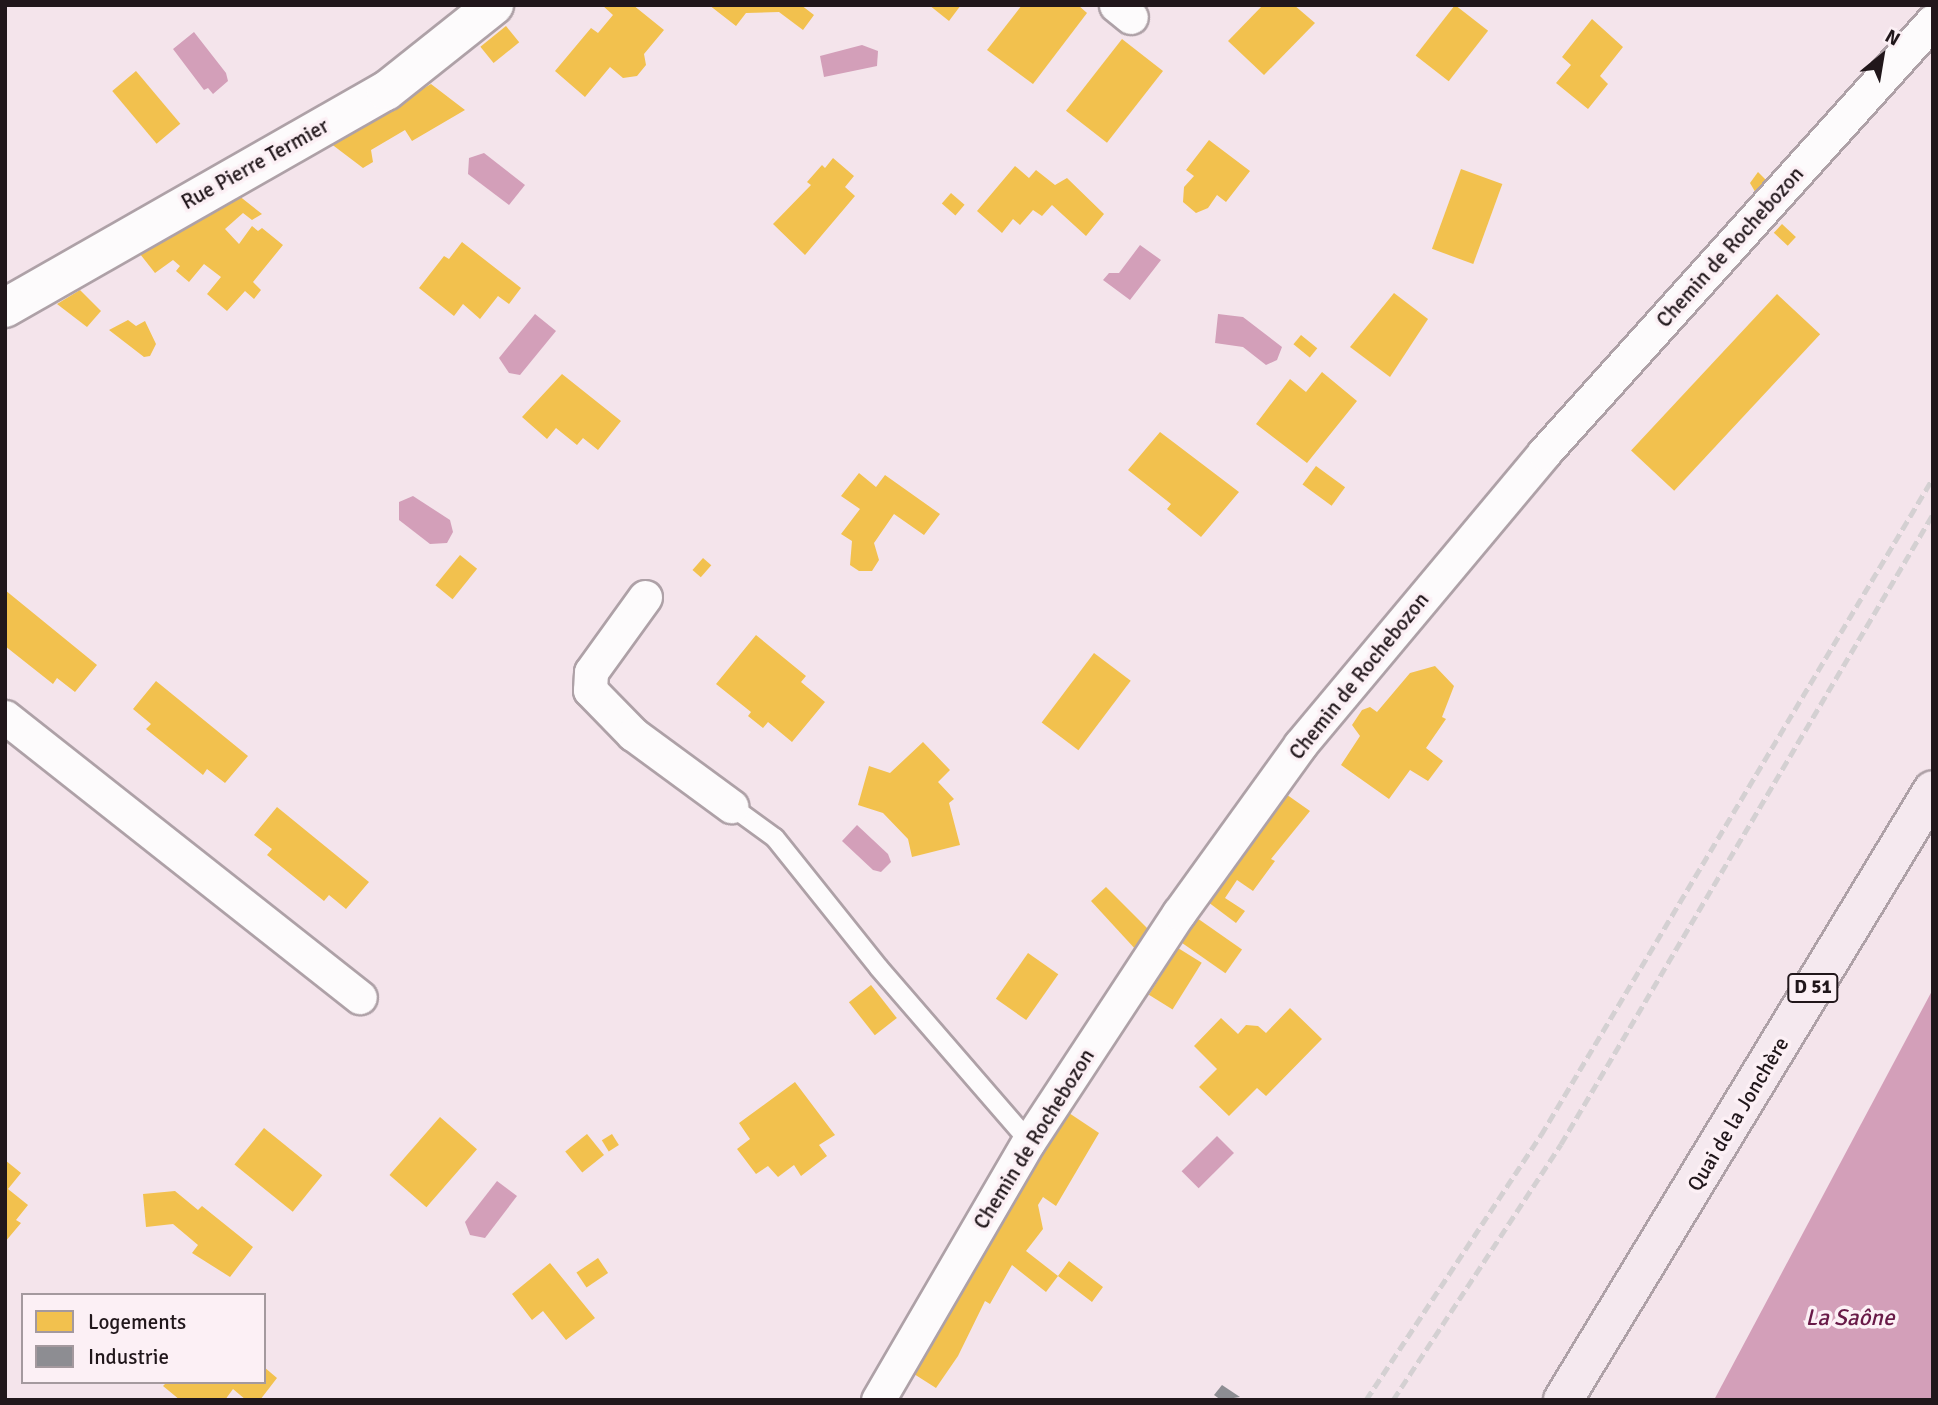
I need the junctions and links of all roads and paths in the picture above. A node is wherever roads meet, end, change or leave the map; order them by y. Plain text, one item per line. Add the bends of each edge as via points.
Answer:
1 (494, 5) edge
2 (1933, 21) edge
3 (5, 308) edge
4 (645, 597) dead end
5 (5, 717) edge
6 (1933, 790) edge
7 (731, 806) joint
8 (360, 998) dead end
9 (1029, 1141) junction
10 (878, 1400) edge
11 (1563, 1400) edge

1 - 3 street, Rue Pierre Termier via 386,91
2 - 9 street, Chemin de Rochebozon via 1544,453 1300,745 1179,913
4 - 7 street via 591,672 590,690 634,734
5 - 8 street
6 - 11 main road, Quai de la Jonchère / D 51
7 - 9 lane via 775,838 879,968
9 - 10 street, Chemin de Rochebozon

